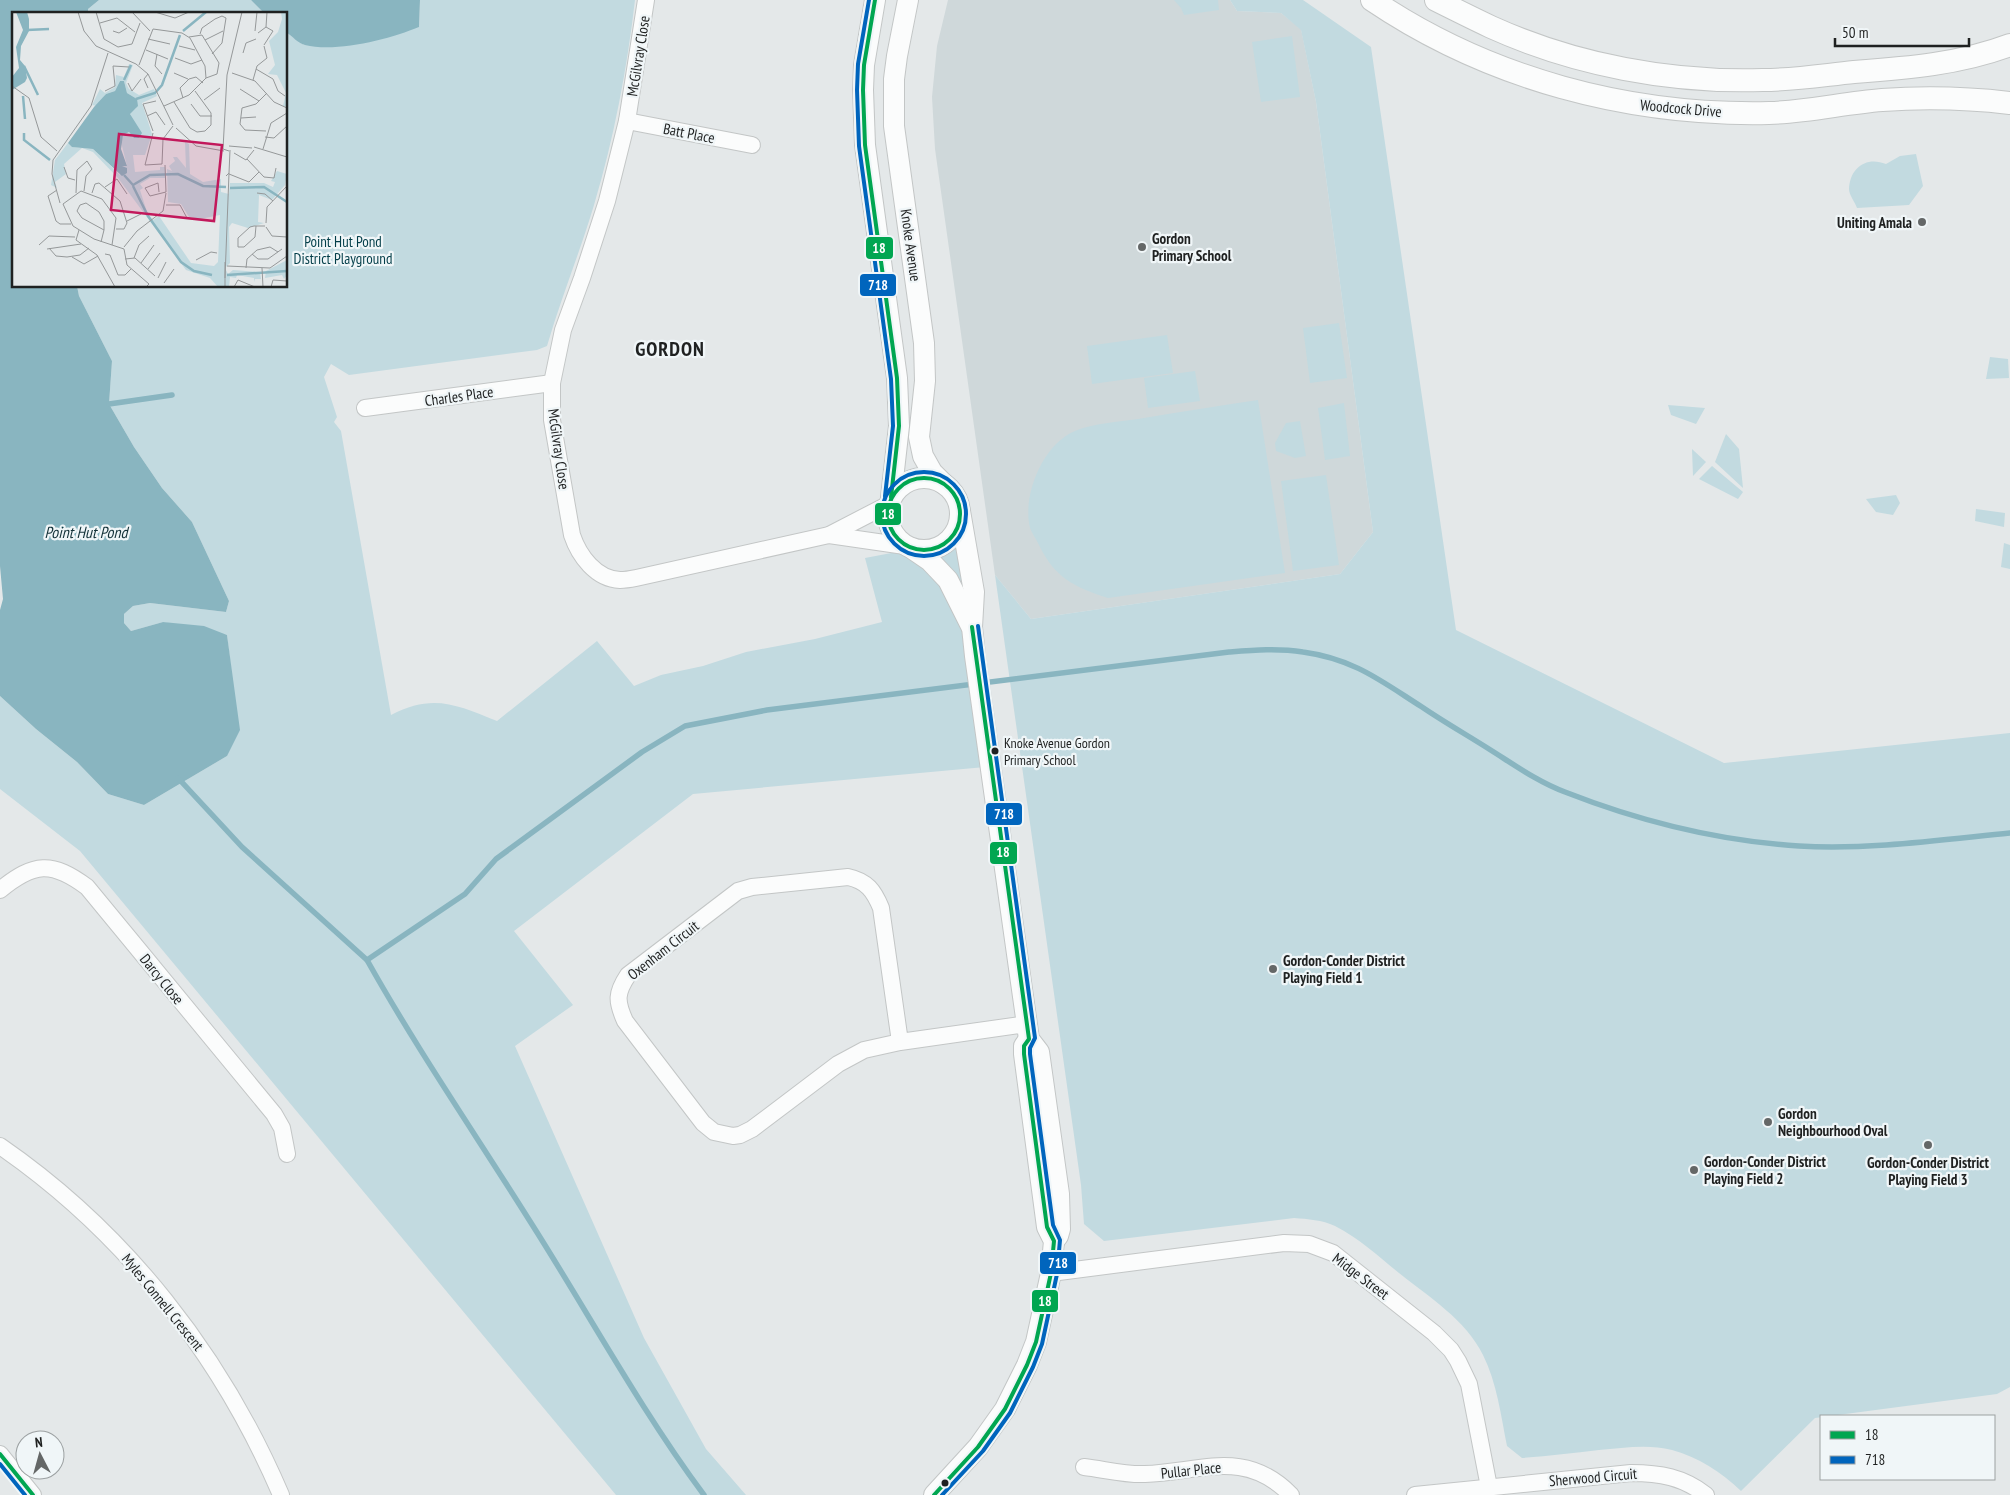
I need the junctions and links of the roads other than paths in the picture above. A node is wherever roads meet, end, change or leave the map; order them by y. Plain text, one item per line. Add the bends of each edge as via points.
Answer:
1 (646, 0) edge
2 (875, 0) edge
3 (908, 0) edge
4 (1436, 0) edge
5 (1378, 4) edge
6 (2010, 45) edge
7 (2010, 104) edge
8 (627, 121) junction
9 (752, 145) dead end
10 (552, 383) junction
11 (365, 408) dead end
12 (944, 484) junction
13 (890, 501) junction
14 (960, 511) junction
15 (829, 535) junction
16 (908, 547) junction
17 (972, 628) junction
18 (0, 890) edge
19 (1028, 1031) junction
20 (900, 1042) junction
21 (0, 1146) edge
22 (287, 1154) dead end
23 (1052, 1273) junction
24 (0, 1454) edge
25 (1084, 1467) dead end
26 (1489, 1487) junction
27 (33, 1495) edge
28 (281, 1495) edge
29 (934, 1495) edge
30 (1291, 1495) edge
31 (1415, 1495) edge
32 (1706, 1495) edge

1 - 8 street, McGilvray Close
2 - 13 street via 863,90 865,145 897,378 899,426
3 - 12 street, Knoke Avenue via 896,56 894,126 924,343 925,380 919,437 923,456
4 - 6 main road, Woodcock Drive via 1492,28 1559,52 1627,70 1695,79 1764,80 1910,68 1993,52
5 - 7 main road, Woodcock Drive via 1424,32 1525,76 1629,104 1700,112 1771,112 1881,100 1945,98
8 - 9 street, Batt Place
8 - 10 street, McGilvray Close via 607,201 563,330
10 - 11 street, Charles Place
10 - 15 street, McGilvray Close via 552,420 572,535 587,563 602,575 619,580 636,578
12 - 13 street via 933,479 915,480 899,488
12 - 14 street
13 - 15 street, McGilvray Close
13 - 16 street via 887,513 892,532
14 - 16 street via 959,523 946,543 923,551
14 - 17 street via 974,592
15 - 16 street, McGilvray Close
16 - 17 street via 930,561 948,580
17 - 19 street
18 - 22 street, Darcy Close via 30,870 40,868 70,874 87,887 274,1114 282,1128
19 - 20 street, Oxenham Circuit
19 - 23 street via 1024,1054 1047,1227 1054,1241
20 - 20 street, Oxenham Circuit via 864,1050 838,1064 752,1129 733,1136 714,1132 703,1123 625,1021 618,997 628,975 738,891 848,877 869,886 881,908
21 - 28 street, Myles Connell Crescent via 95,1223 167,1302 230,1392
23 - 26 street, Midge Street via 1284,1243 1309,1244 1333,1253 1451,1350 1469,1384
23 - 29 street via 1036,1342 1005,1408 978,1447
24 - 27 street
25 - 30 street, Pullar Place via 1143,1475 1242,1466 1265,1475
26 - 31 street, Sherwood Circuit
26 - 32 street, Sherwood Circuit via 1631,1472 1672,1476

